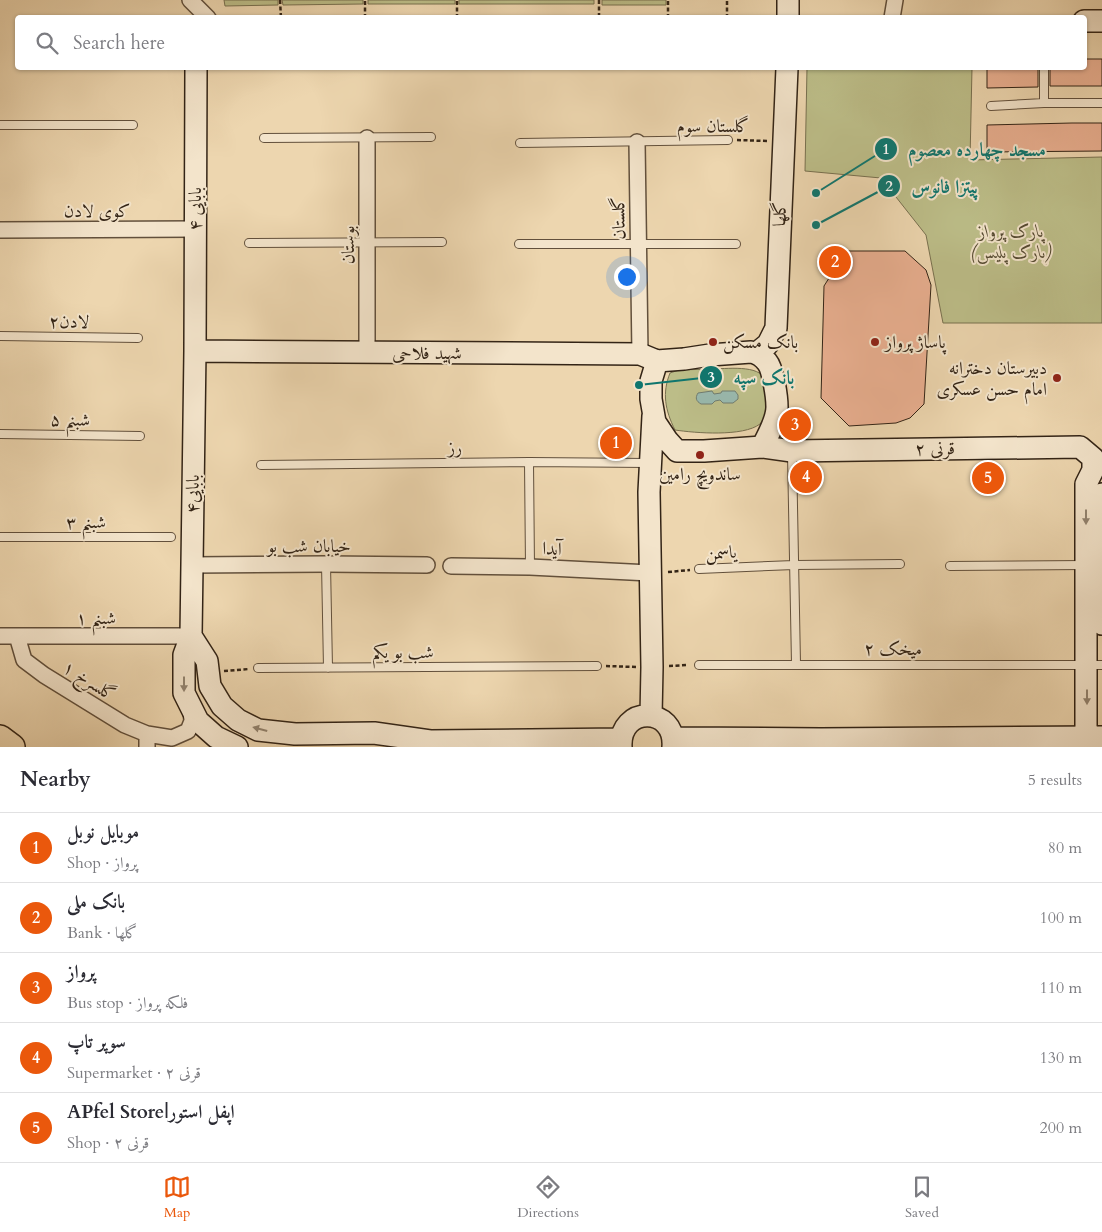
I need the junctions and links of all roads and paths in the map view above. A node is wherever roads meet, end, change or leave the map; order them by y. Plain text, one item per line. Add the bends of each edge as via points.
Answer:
1 (190, 0) edge
2 (280, 0) edge
3 (365, 0) edge
4 (457, 0) edge
5 (598, 0) edge
6 (668, 0) edge
7 (727, 0) edge
8 (788, 0) edge
9 (895, 0) edge
10 (205, 15) edge
11 (281, 15) edge
12 (365, 15) edge
13 (457, 15) edge
14 (599, 15) edge
15 (668, 15) edge
16 (727, 15) edge
17 (788, 15) edge
18 (892, 15) edge
19 (1087, 21) edge
20 (1102, 21) edge
21 (196, 70) edge
22 (786, 70) edge
23 (1044, 70) edge
24 (1044, 103) junction
25 (1102, 103) edge
26 (991, 106) dead end
27 (0, 125) edge
28 (133, 125) dead end
29 (431, 137) dead end
30 (264, 138) dead end
31 (367, 138) junction
32 (728, 140) joint
33 (637, 142) junction
34 (783, 142) junction
35 (520, 143) dead end
36 (195, 229) junction
37 (0, 230) edge
38 (442, 242) dead end
39 (249, 243) dead end
40 (367, 243) junction
41 (519, 244) dead end
42 (638, 244) junction
43 (736, 244) dead end
44 (0, 336) edge
45 (138, 338) dead end
46 (195, 351) junction
47 (367, 352) junction
48 (758, 353) junction
49 (649, 358) junction
50 (653, 410) junction
51 (0, 434) edge
52 (140, 436) dead end
53 (762, 446) junction
54 (677, 451) junction
55 (792, 451) junction
56 (529, 462) junction
57 (651, 463) junction
58 (261, 465) dead end
59 (1098, 468) edge
60 (649, 492) junction
61 (1102, 494) edge
62 (0, 536) edge
63 (171, 537) dead end
64 (326, 564) junction
65 (794, 564) junction
66 (900, 564) dead end
67 (1096, 564) edge
68 (192, 565) junction
69 (427, 565) dead end
70 (451, 566) dead end
71 (950, 566) dead end
72 (530, 567) junction
73 (699, 569) joint
74 (650, 573) junction
75 (1102, 624) edge
76 (0, 636) edge
77 (18, 636) junction
78 (191, 636) junction
79 (796, 664) junction
80 (699, 665) joint
81 (1094, 665) edge
82 (597, 666) joint
83 (652, 667) junction
84 (258, 668) joint
85 (328, 668) junction
86 (208, 673) junction
87 (191, 707) junction
88 (651, 716) junction
89 (0, 738) edge
90 (1095, 740) edge
91 (147, 741) edge
92 (430, 741) junction
93 (621, 743) edge
94 (673, 743) edge
95 (821, 743) edge
96 (502, 744) edge
97 (12, 747) edge
98 (237, 747) edge
99 (388, 747) edge

1 - 10 street
2 - 11 path
3 - 12 path
4 - 13 path
5 - 14 path
6 - 15 path
7 - 16 path
8 - 17 street
9 - 18 street
19 - 20 street
21 - 36 street, بابایی ۴
22 - 34 street, گلها
23 - 24 lane
24 - 25 lane
24 - 26 lane
27 - 28 lane
29 - 31 lane
30 - 31 lane
31 - 40 street, بوستان
32 - 33 lane, گلستان سوم
32 - 34 path, گلستان سوم
33 - 35 lane, گلستان سوم
33 - 42 street, گلستان
34 - 48 street, گلها via 776,328 768,344
36 - 37 street, کوی لادن
36 - 46 street, بابایی ۴
38 - 40 lane
39 - 40 lane
40 - 47 street, بوستان
41 - 42 lane
42 - 43 lane
42 - 49 street, گلستان
44 - 45 lane, لادن۲
46 - 47 street, شهید فلاحی
46 - 68 street, بابایی۴
47 - 49 street, شهید فلاحی
48 - 49 street via 684,359
48 - 53 street via 768,363 777,408
49 - 50 street
50 - 54 street via 655,422
50 - 57 street
51 - 52 lane, شبنم ۵
53 - 54 street
53 - 55 street, قرنی ۲
54 - 60 street via 660,464
55 - 59 street, قرنی ۲ via 1080,448
55 - 65 lane
56 - 57 lane, رز
56 - 58 lane, رز
56 - 72 lane
57 - 60 street
59 -> 67 street via 1086,484
60 - 74 street
61 - 67 street
62 - 63 lane, شبنم ۳
64 - 68 street, خیابان شب بو
64 - 69 street, خیابان شب بو
64 - 85 lane
65 - 66 lane, یاسمن
65 - 73 lane, یاسمن
65 - 79 lane
67 - 71 lane
67 - 75 street
67 - 81 street
68 - 78 street, بابایی۴
70 - 72 street, آیدا
72 - 74 street, آیدا
73 - 74 path, یاسمن
74 - 83 street
76 - 77 street, شبنم ۱
77 - 78 street, شبنم ۱
77 - 91 street, گلسرخ ۱ via 24,660
78 - 86 street via 207,661
78 -> 87 street, بابایی۴ via 184,655 184,693
79 - 80 lane, میخک ۲
79 - 81 lane, میخک ۲
80 - 83 path
81 -> 90 street
82 - 83 path
82 - 85 lane, شب بو یکم
83 - 88 street
84 - 85 lane, شب بو یکم
84 - 86 path
92 -> 86 street via 374,733 295,734 258,730 238,720 222,706 210,686
87 - 91 street, گلسرخ ۱ via 192,721 188,731 172,738
87 - 98 street, بابایی۴ via 198,722 216,737
88 - 93 street via 635,718 628,724
88 - 94 street via 659,718 671,730
89 - 97 main road
90 - 95 street
92 - 96 street
92 - 99 street
93 - 96 street
94 - 95 street

